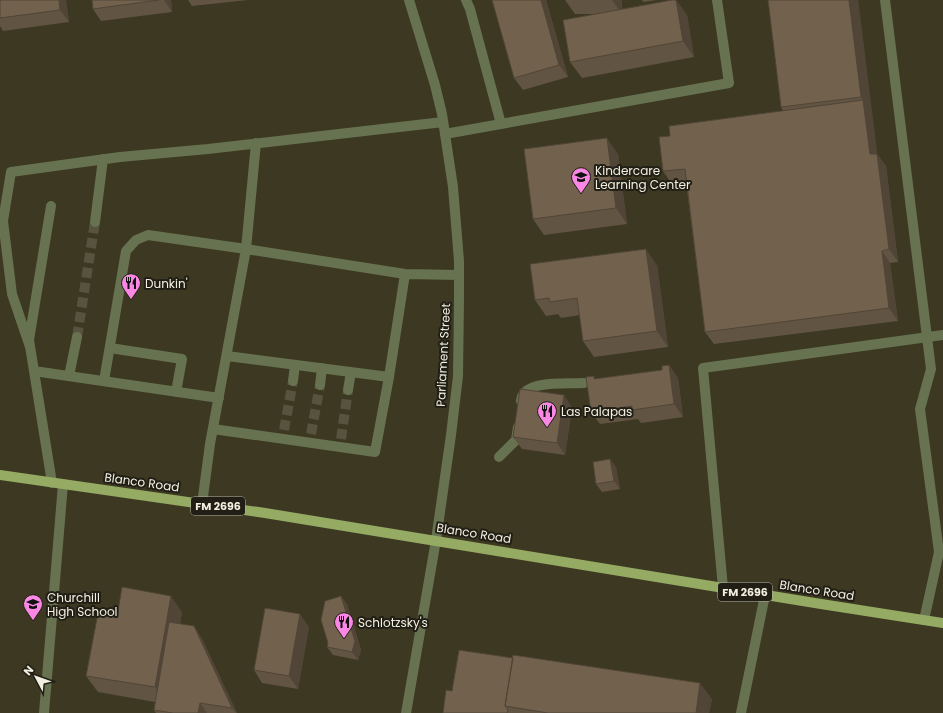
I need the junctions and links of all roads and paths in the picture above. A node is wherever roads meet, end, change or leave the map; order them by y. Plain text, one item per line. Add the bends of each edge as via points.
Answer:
1 (410, 0) edge
2 (466, 0) edge
3 (717, 0) edge
4 (885, 0) edge
5 (443, 122) junction
6 (501, 124) junction
7 (445, 134) junction
8 (256, 143) junction
9 (103, 159) junction
10 (51, 206) dead end
11 (95, 222) tunnel mouth
12 (246, 249) junction
13 (406, 274) junction
14 (459, 276) junction
15 (943, 335) edge
16 (77, 337) tunnel mouth
17 (926, 338) junction
18 (30, 347) junction
19 (110, 348) junction
20 (226, 356) junction
21 (295, 365) junction
22 (322, 368) junction
23 (34, 371) junction
24 (351, 372) junction
25 (69, 376) junction
26 (389, 377) junction
27 (104, 381) junction
28 (293, 381) tunnel mouth
29 (584, 383) dead end
30 (320, 385) tunnel mouth
31 (348, 390) tunnel mouth
32 (176, 392) junction
33 (219, 398) junction
34 (213, 429) junction
35 (499, 457) dead end
36 (0, 475) edge
37 (52, 482) junction
38 (63, 484) junction
39 (202, 504) junction
40 (436, 540) junction
41 (723, 588) junction
42 (765, 595) junction
43 (924, 620) junction
44 (943, 623) edge
45 (44, 713) edge
46 (406, 713) edge
47 (741, 713) edge

1 - 5 street, Parliament Street
2 - 6 street
3 - 6 street via 729,83
4 - 17 street
5 - 7 street, Parliament Street
5 - 8 street
6 - 7 street
7 - 14 street, Parliament Street via 453,187
8 - 9 street
8 - 12 street
9 - 11 street
9 - 18 street via 11,172 3,221 12,294
10 - 18 street via 29,340
12 - 13 street
12 - 19 street via 148,236 136,240 126,251
12 - 20 street
13 - 14 street
13 - 26 street
14 - 40 street, Parliament Street via 458,376
15 - 17 street
16 - 25 street
17 - 41 street via 703,368
17 - 43 street via 931,369 920,409 939,552
18 - 23 street
19 - 27 street
19 - 32 street via 182,359
20 - 21 street
20 - 33 street
21 - 22 street
21 - 28 street
22 - 24 street
22 - 30 street
23 - 25 street
23 - 37 street
24 - 26 street
24 - 31 street
25 - 27 street
26 - 34 street via 375,452 341,443 283,434
27 - 32 street
29 - 35 street via 535,385 526,389 521,397 516,440
32 - 33 street
33 - 34 street
34 - 39 street
36 - 37 main road, Blanco Road / FM 2696
37 - 38 main road, Blanco Road / FM 2696
38 - 39 main road, Blanco Road / FM 2696
38 - 45 street
39 - 40 main road, Blanco Road / FM 2696
40 - 41 main road, Blanco Road / FM 2696
40 - 46 street, Parliament Street
41 - 42 main road, Blanco Road / FM 2696
42 - 43 main road, Blanco Road / FM 2696
42 - 47 street
43 - 44 main road, Blanco Road / FM 2696

